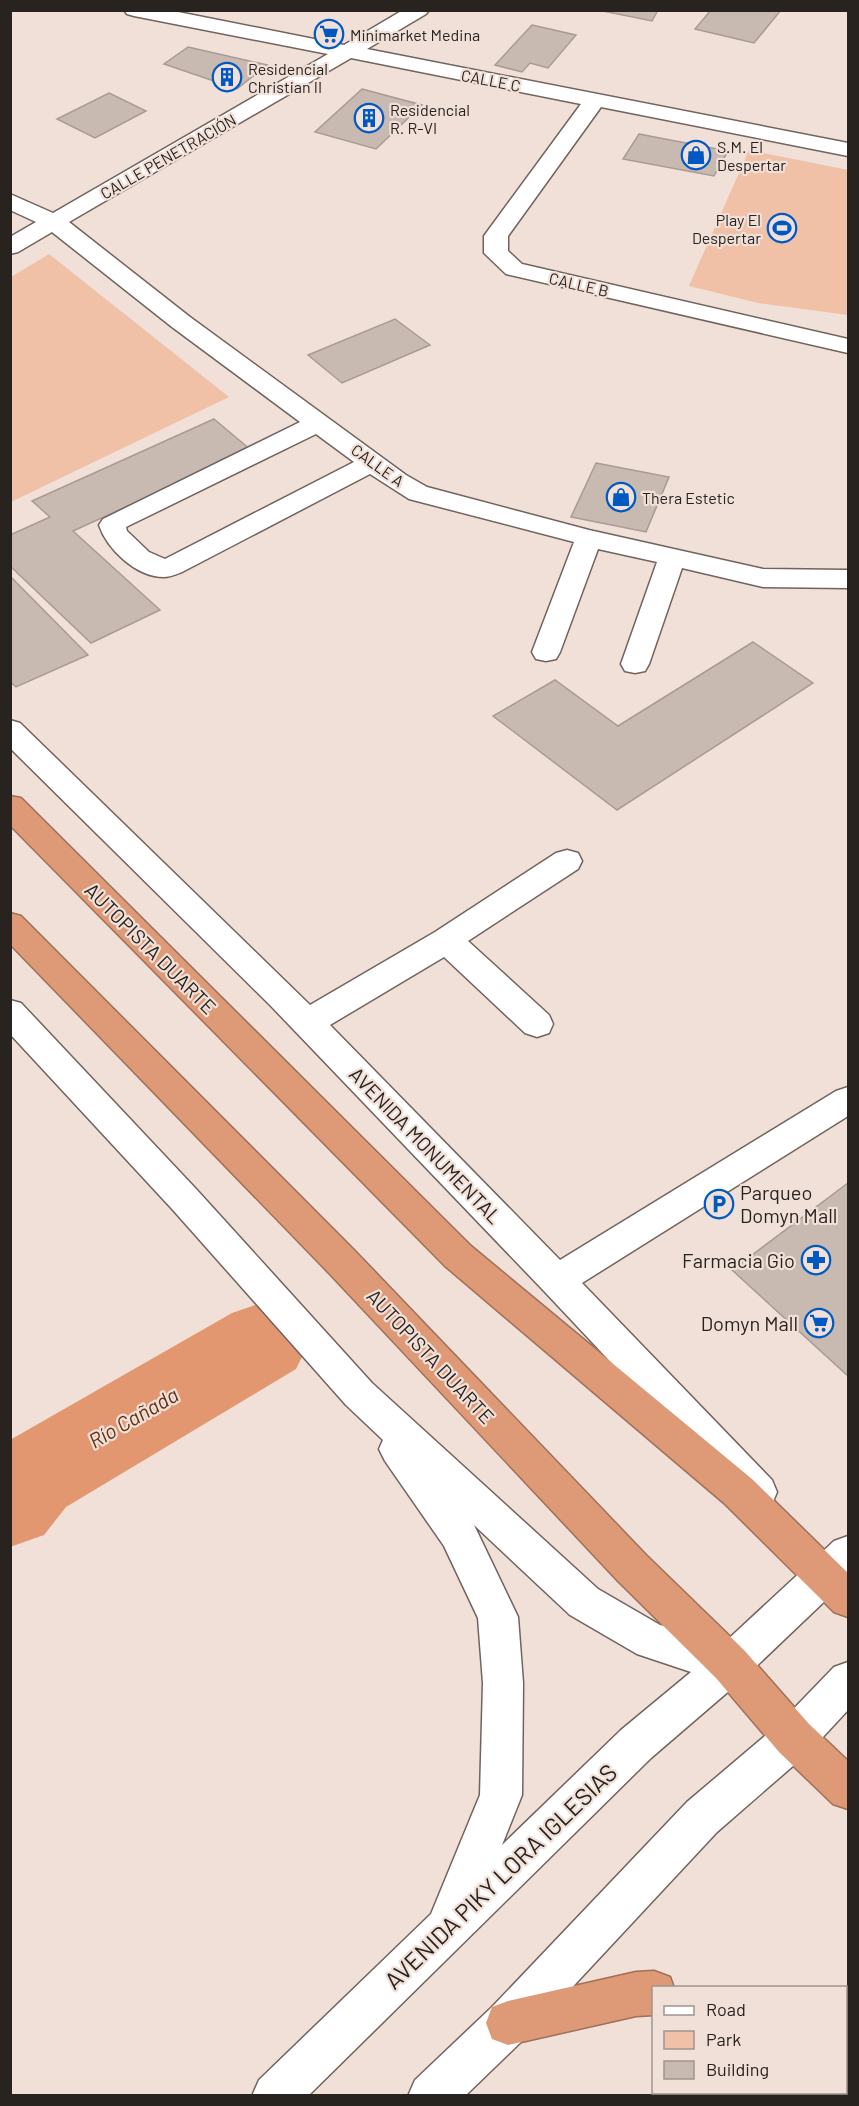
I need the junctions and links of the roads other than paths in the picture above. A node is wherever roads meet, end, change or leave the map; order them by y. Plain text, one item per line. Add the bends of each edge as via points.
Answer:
1 (134, 10) edge
2 (419, 10) edge
3 (347, 52) junction
4 (595, 100) junction
5 (849, 149) edge
6 (10, 201) edge
7 (54, 222) junction
8 (10, 247) edge
9 (849, 346) edge
10 (318, 423) junction
11 (373, 462) junction
12 (589, 538) junction
13 (672, 558) junction
14 (849, 579) edge
15 (546, 652) dead end
16 (635, 664) dead end
17 (10, 730) edge
18 (10, 806) edge
19 (567, 861) dead end
20 (13, 930) edge
21 (446, 940) junction
22 (10, 1012) edge
23 (307, 1023) junction
24 (537, 1024) dead end
25 (849, 1100) edge
26 (557, 1280) junction
27 (359, 1394) junction
28 (841, 1576) edge
29 (730, 1664) junction
30 (849, 1681) edge
31 (794, 1738) junction
32 (849, 1789) edge
33 (447, 1928) junction
34 (652, 1993) edge
35 (508, 2023) junction
36 (279, 2094) edge
37 (431, 2096) edge

1 - 3 street, CALLE C
2 - 3 street, CALLE PENETRACIÓN
3 - 4 street, CALLE C
3 - 7 street, CALLE PENETRACIÓN
4 - 5 street, CALLE C
4 - 9 street, CALLE B via 496,236 496,253 514,269
6 - 7 street, CALLE A
7 - 8 street, CALLE PENETRACIÓN
7 - 10 street, CALLE A
10 - 11 street, CALLE A
10 - 11 street via 117,521 112,525 113,532 153,567 164,569
11 - 12 street, CALLE A via 418,493
12 - 13 street, CALLE A
12 - 15 street
13 - 14 street, CALLE A via 763,578
13 - 16 street
17 - 23 street, AVENIDA MONUMENTAL
18 - 28 highway, AUTOPISTA DUARTE via 458,1256
19 - 21 street
20 - 29 highway, AUTOPISTA DUARTE via 341,1261 632,1568
21 - 23 street
21 - 24 street
22 - 27 street
23 - 26 street, AVENIDA MONUMENTAL
25 - 26 street
26 - 28 street, AVENIDA MONUMENTAL
27 - 29 street via 584,1602 651,1641
27 - 33 street via 458,1533 498,1617 503,1683 501,1795
28 - 29 street, AVENIDA PIKY LORA IGLESIAS
29 - 31 highway, AUTOPISTA DUARTE
29 - 33 street, AVENIDA PIKY LORA IGLESIAS via 636,1744
30 - 31 street
31 - 32 highway, AUTOPISTA DUARTE
31 - 35 street via 702,1817
33 - 36 street, AVENIDA PIKY LORA IGLESIAS
34 - 35 highway
35 - 37 street

